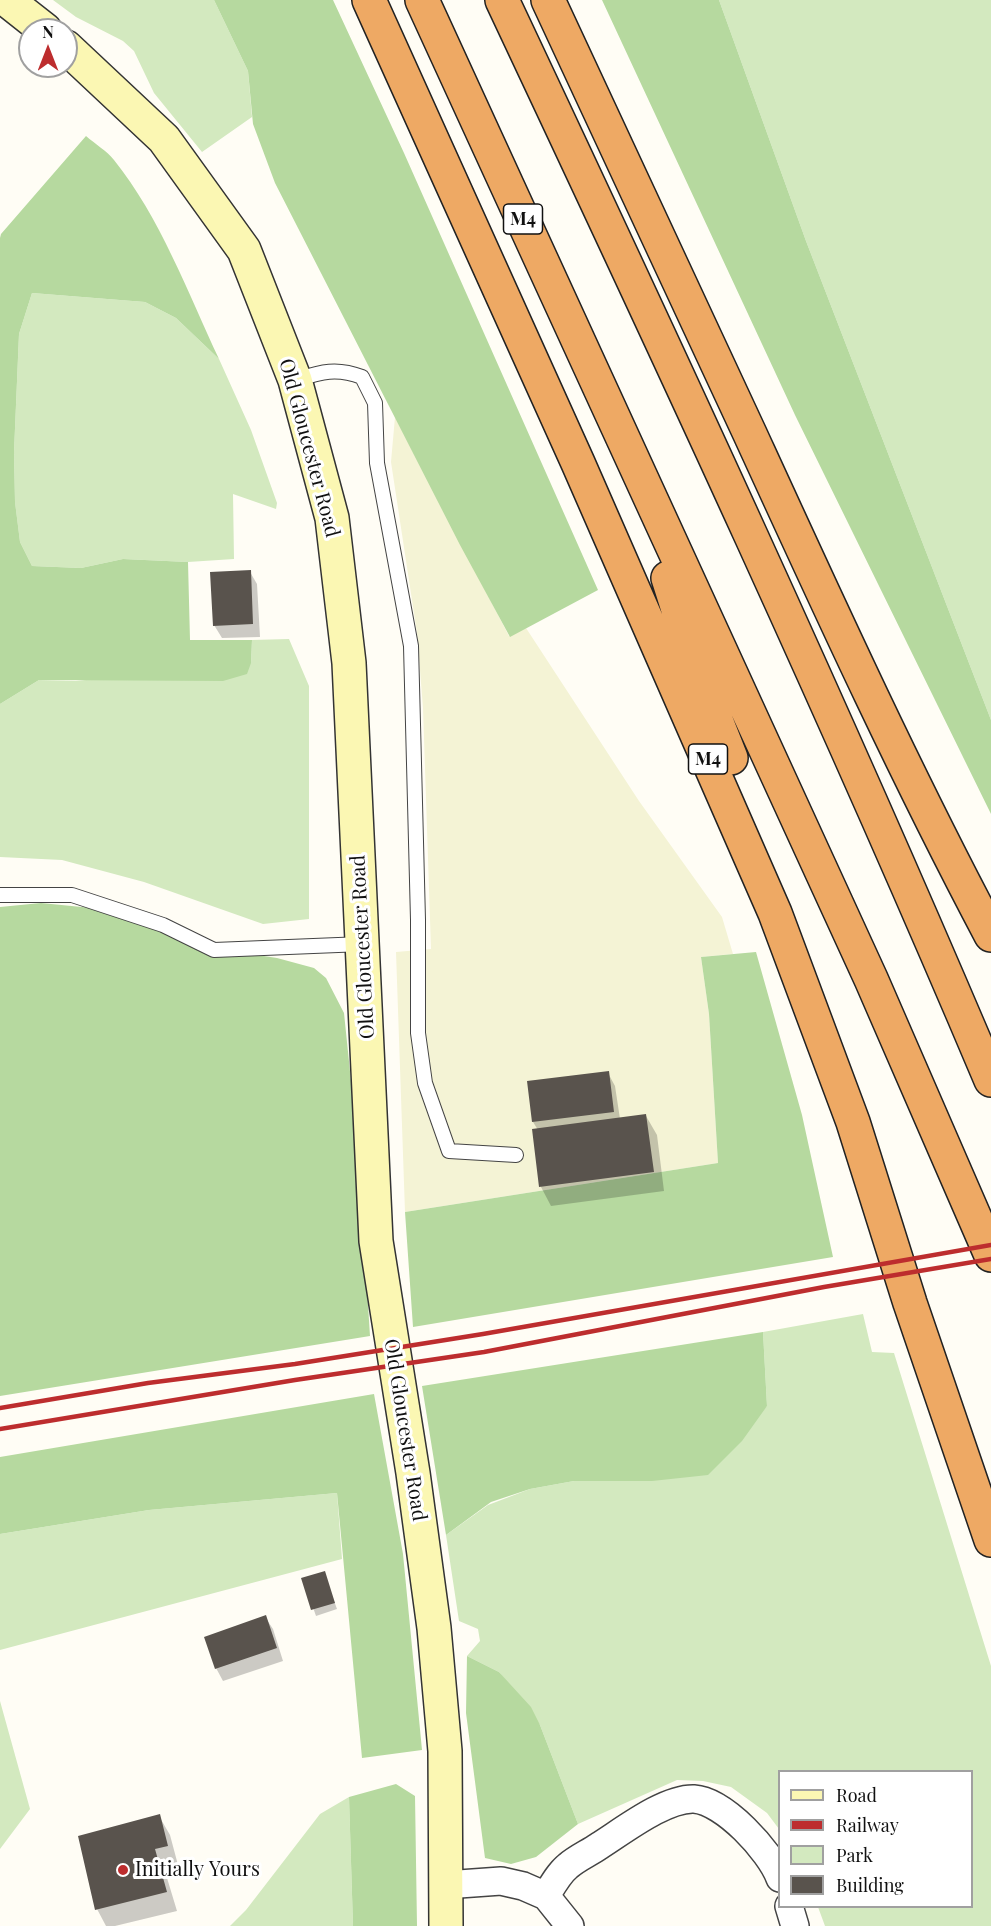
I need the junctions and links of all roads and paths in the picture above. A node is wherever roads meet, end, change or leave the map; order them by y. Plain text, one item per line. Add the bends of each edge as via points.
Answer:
1 (7, 0) edge
2 (369, 0) edge
3 (422, 0) edge
4 (502, 0) edge
5 (548, 0) edge
6 (30, 18) edge
7 (78, 58) edge
8 (295, 380) junction
9 (624, 439) junction
10 (0, 895) edge
11 (991, 935) edge
12 (363, 944) junction
13 (991, 1080) edge
14 (516, 1155) dead end
15 (991, 1255) edge
16 (991, 1533) edge
17 (991, 1540) edge
18 (778, 1874) edge
19 (445, 1885) junction
20 (546, 1896) junction
21 (790, 1908) edge
22 (446, 1926) edge
23 (570, 1926) edge
24 (795, 1926) edge

1 - 6 main road
2 - 17 highway, M4 via 775,913 853,1122
3 - 9 highway, M4
4 - 13 highway via 635,282 901,868
5 - 11 highway via 824,596
7 - 8 main road, Old Gloucester Road via 164,140 244,250
8 - 12 main road, Old Gloucester Road via 333,529 349,663
8 - 14 lane via 325,371 347,371 362,377 375,403 377,463 411,646 418,1033 425,1083 449,1151
9 - 15 highway, M4 via 871,979
9 - 16 highway, M4 via 701,682 867,1118 925,1300
10 - 12 lane via 72,895 163,925 214,950
12 - 19 main road, Old Gloucester Road via 376,1241 434,1628 445,1751
18 - 20 street via 765,1851 737,1822 694,1799 656,1811 567,1866
19 - 20 street via 501,1881
19 - 22 main road, Old Gloucester Road
20 - 23 street
21 - 24 street

